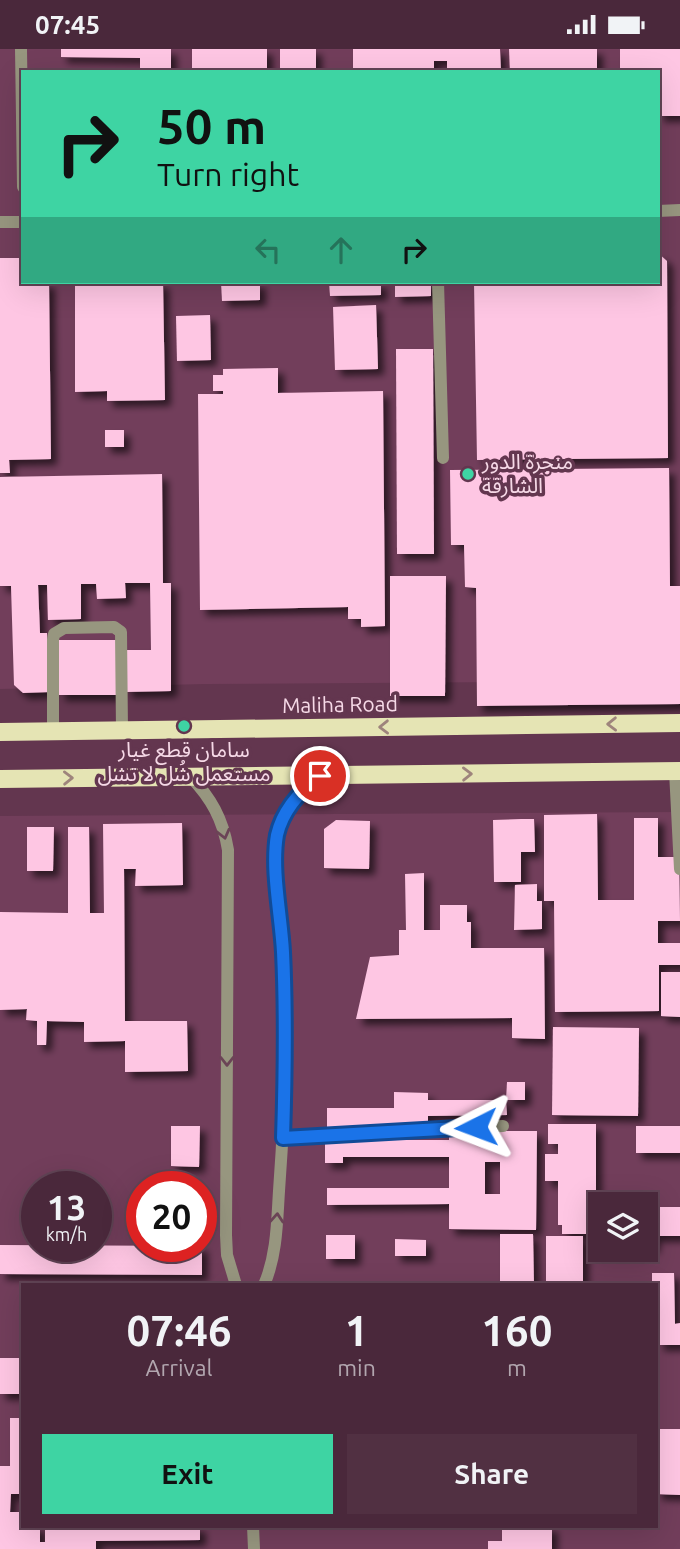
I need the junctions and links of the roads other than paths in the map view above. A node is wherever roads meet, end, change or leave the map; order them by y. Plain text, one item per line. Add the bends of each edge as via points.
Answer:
1 (21, 49) edge
2 (21, 70) edge
3 (680, 210) edge
4 (660, 211) edge
5 (0, 222) edge
6 (21, 222) edge
7 (438, 284) edge
8 (443, 458) dead end
9 (680, 723) edge
10 (53, 731) junction
11 (122, 731) junction
12 (0, 732) edge
13 (678, 771) edge
14 (190, 776) junction
15 (320, 776) junction
16 (0, 779) edge
17 (680, 869) edge
18 (503, 1126) dead end
19 (283, 1138) junction
20 (235, 1283) edge
21 (265, 1283) edge
22 (253, 1528) edge
23 (254, 1549) edge

1 - 2 street
3 - 4 street
5 - 6 street
7 - 8 street
9 -> 11 main road, Maliha Road
10 - 11 main road, Maliha Road
10 - 11 street via 53,640 59,630 114,627 121,632
10 - 12 main road, Maliha Road
15 -> 13 main road
13 - 17 street
14 - 15 main road
16 -> 14 main road
14 -> 20 street via 217,810 228,849 226,1235
15 - 19 street via 286,811 278,834 285,1045
18 - 19 street
21 -> 19 street via 274,1252
22 - 23 street

